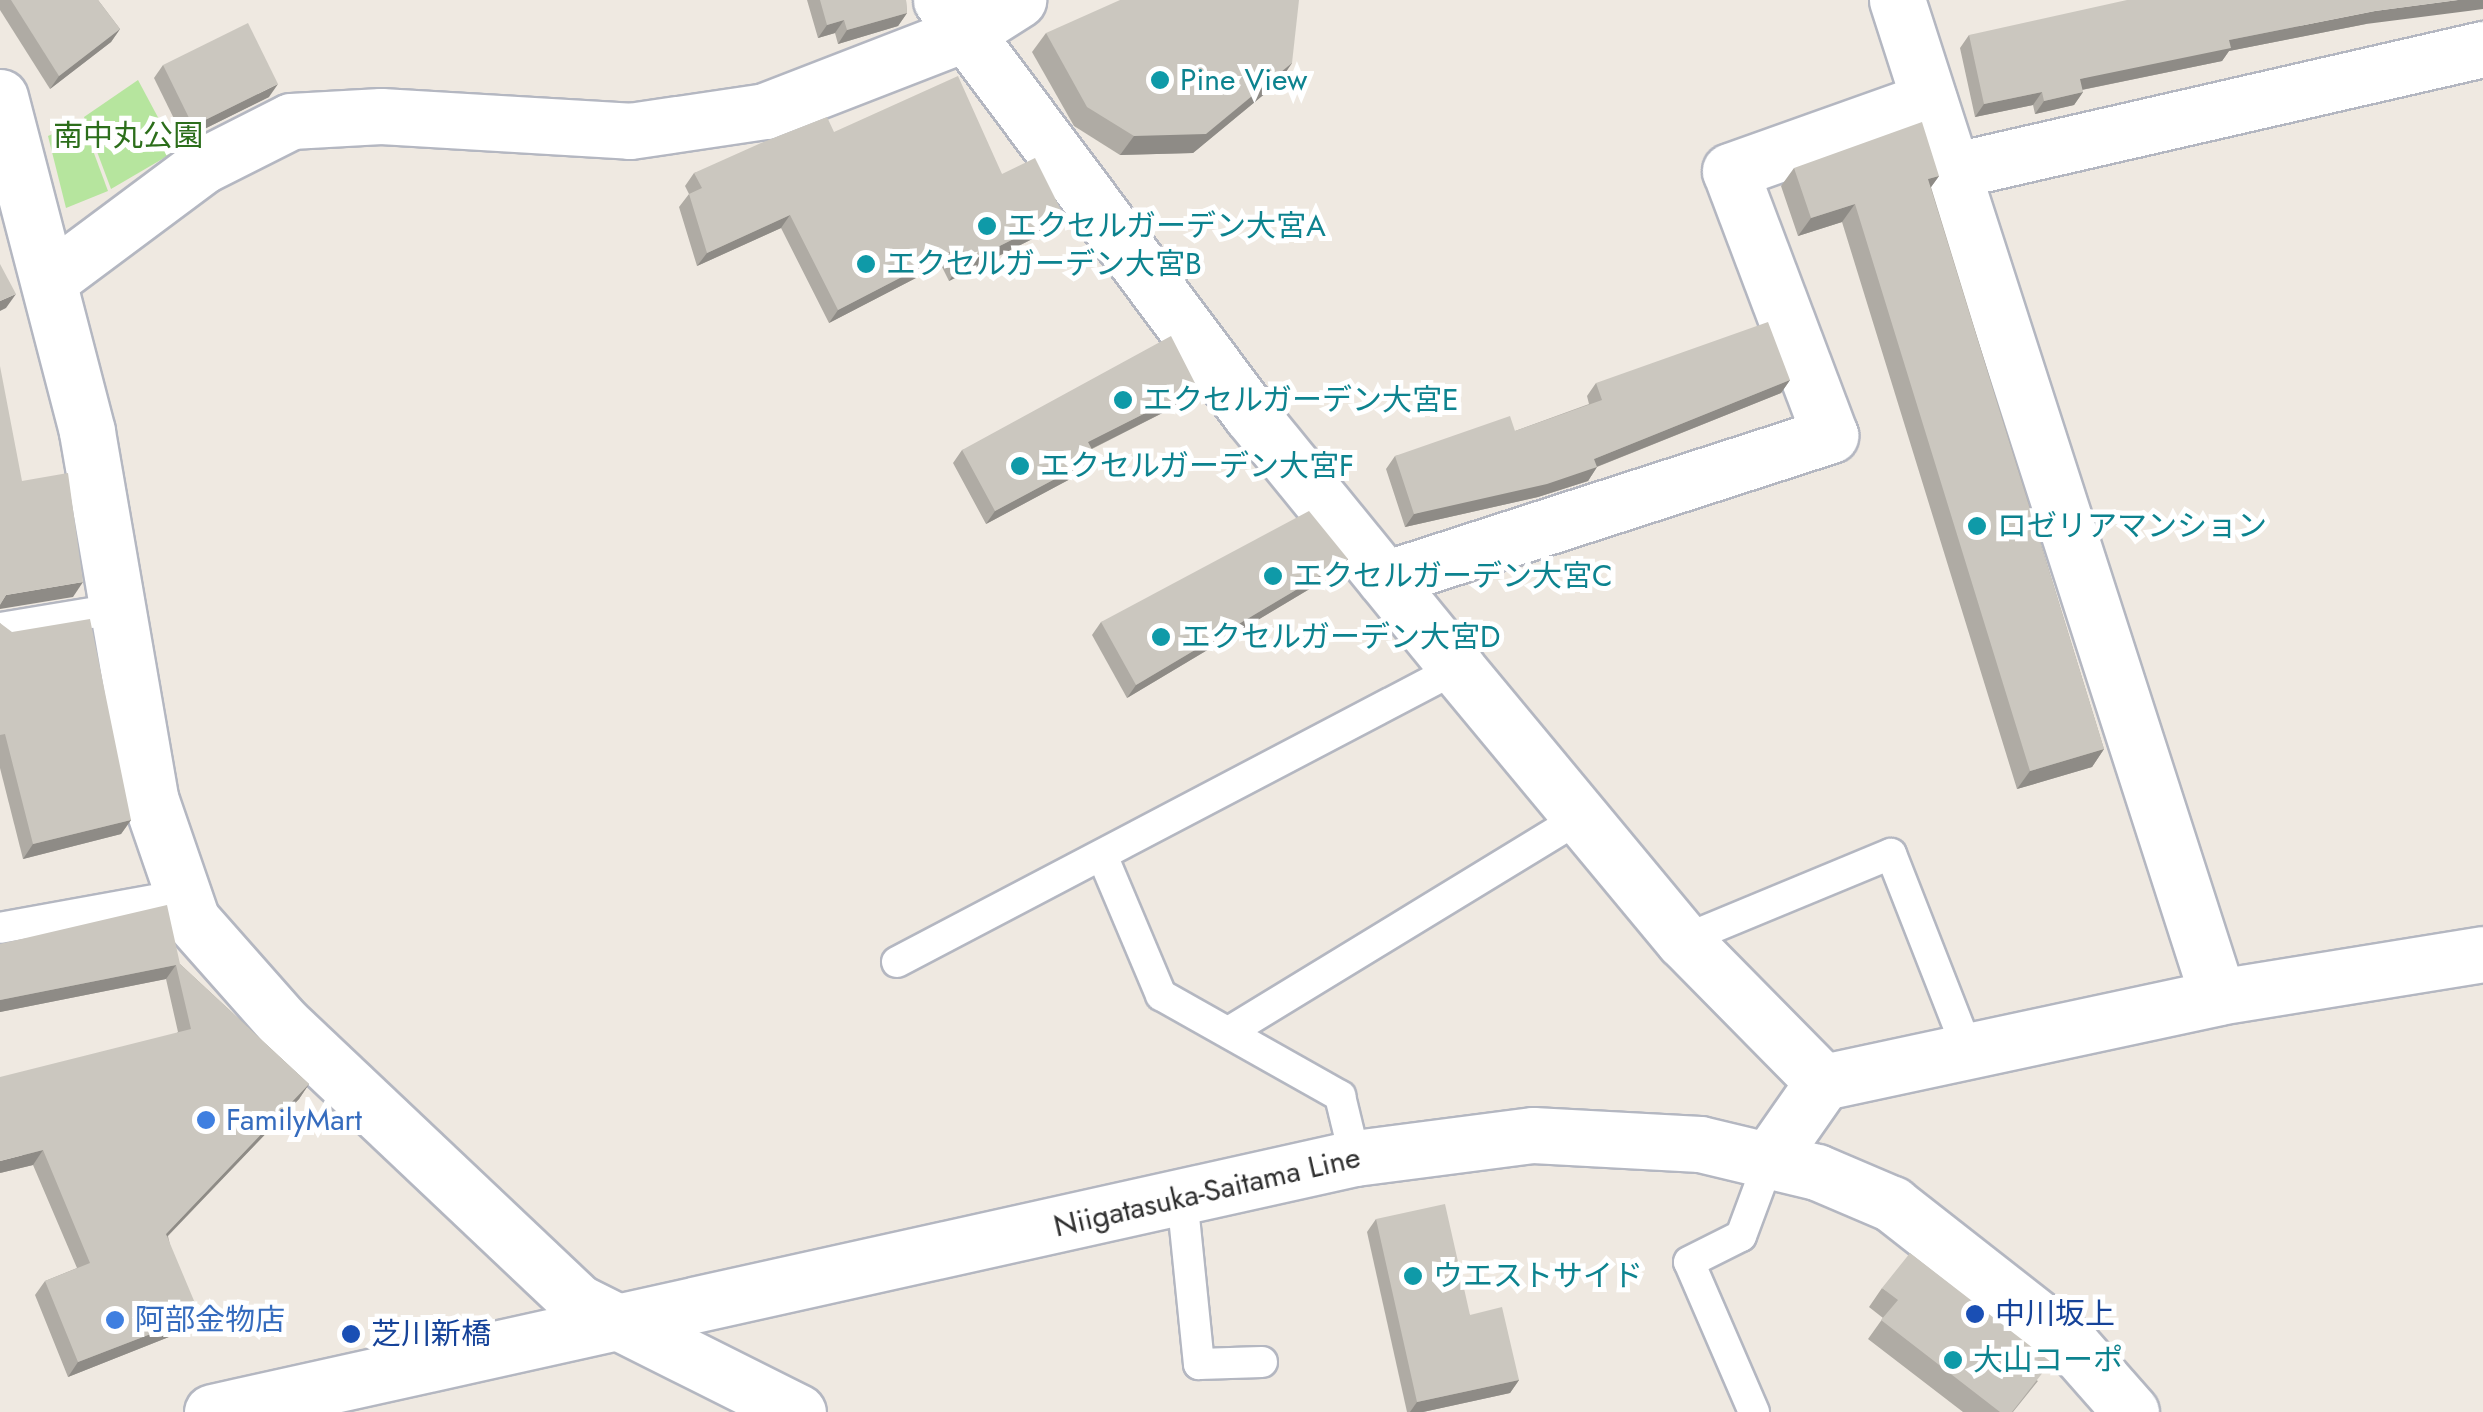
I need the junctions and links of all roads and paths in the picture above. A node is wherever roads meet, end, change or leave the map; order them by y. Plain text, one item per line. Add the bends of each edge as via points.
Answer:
1 (1018, 0) edge
2 (1897, 0) edge
3 (953, 16) edge
4 (2483, 49) edge
5 (0, 97) edge
6 (1929, 100) junction
7 (1952, 171) junction
8 (52, 278) junction
9 (1385, 580) junction
10 (115, 609) junction
11 (0, 628) edge
12 (1457, 668) junction
13 (1582, 816) junction
14 (1104, 860) junction
15 (182, 895) junction
16 (0, 928) edge
17 (1683, 940) junction
18 (2483, 954) edge
19 (897, 962) dead end
20 (2218, 997) junction
21 (1232, 1030) junction
22 (1968, 1050) junction
23 (1822, 1082) junction
24 (1355, 1158) junction
25 (1770, 1158) junction
26 (1182, 1197) junction
27 (632, 1322) junction
28 (1262, 1362) dead end
29 (212, 1412) edge
30 (798, 1412) edge
31 (1754, 1412) edge
32 (2131, 1412) edge

1 - 3 street
2 - 6 street
3 - 8 street via 765,111 630,131 381,116 291,120 202,166
3 - 9 street
4 - 7 street
5 - 8 street
6 - 7 street
6 - 9 street via 1730,171 1830,435
7 - 20 street
8 - 10 street
9 - 12 street
10 - 11 lane
10 - 15 street via 151,802
12 - 13 street
12 - 14 lane
13 - 17 street
13 - 21 lane
14 - 19 lane
14 - 21 lane via 1162,995
15 - 16 lane
15 - 27 street via 192,920 284,1024 578,1302
17 - 22 lane via 1891,854
17 - 23 street
18 - 20 street
20 - 22 street
21 - 24 lane via 1340,1096
22 - 23 street
23 - 25 street
24 - 25 street, Niigatasuka-Saitama Line via 1533,1135 1636,1137
24 - 26 street, Niigatasuka-Saitama Line
25 - 31 lane via 1740,1236 1690,1262
25 - 32 street, Niigatasuka-Saitama Line via 1892,1204 2072,1345
26 - 27 street, Niigatasuka-Saitama Line
26 - 28 lane via 1199,1364
27 - 29 street, Niigatasuka-Saitama Line
27 - 30 street

